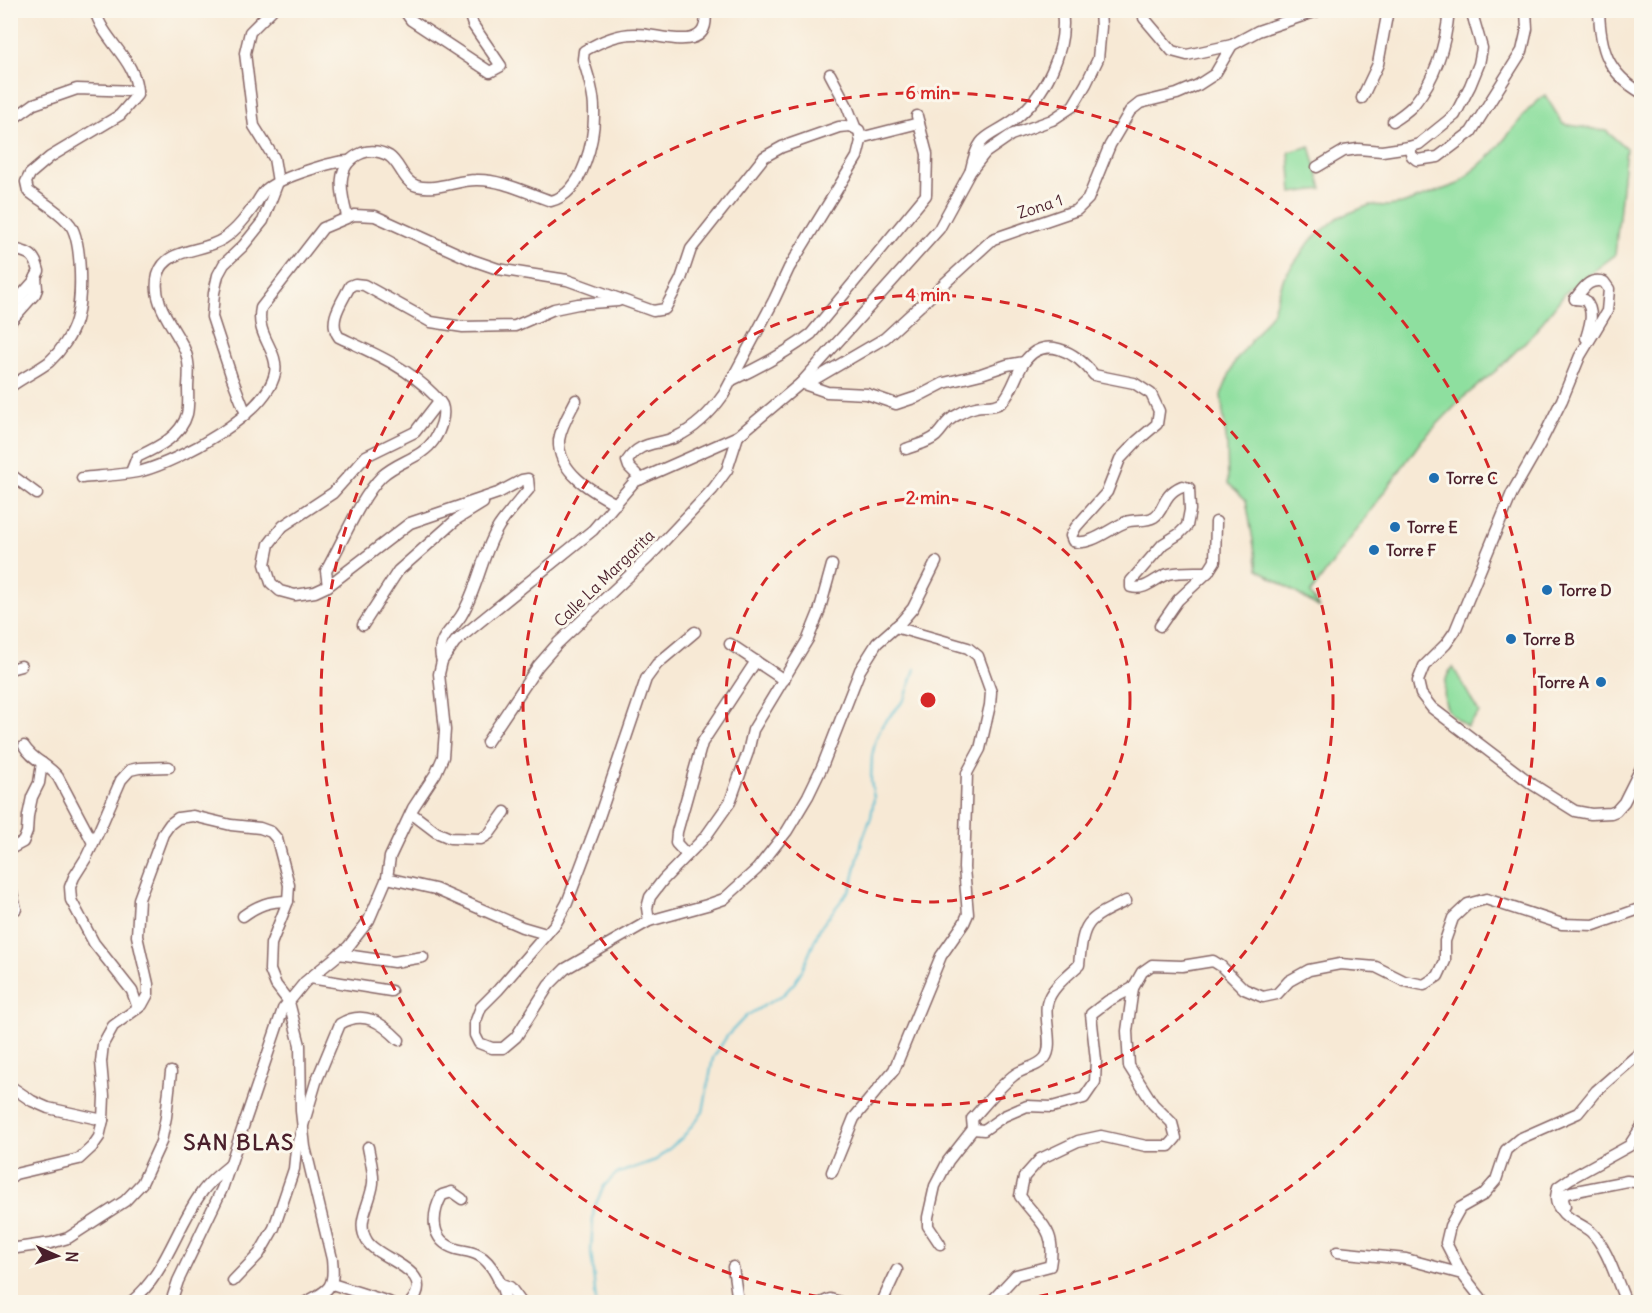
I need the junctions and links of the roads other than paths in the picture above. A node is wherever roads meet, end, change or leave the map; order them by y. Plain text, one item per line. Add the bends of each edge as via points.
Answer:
1 (95, 10) edge
2 (272, 10) edge
3 (404, 10) edge
4 (468, 10) edge
5 (705, 10) edge
6 (1062, 10) edge
7 (1100, 10) edge
8 (1320, 10) edge
9 (1388, 10) edge
10 (1449, 10) edge
11 (1471, 10) edge
12 (1526, 10) edge
13 (1599, 10) edge
14 (1144, 18) dead end
15 (1232, 45) junction
16 (830, 74) dead end
17 (137, 91) junction
18 (1641, 93) edge
19 (1362, 98) dead end
20 (10, 121) edge
21 (1393, 122) dead end
22 (858, 133) junction
23 (1409, 147) junction
24 (350, 160) junction
25 (1317, 167) dead end
26 (970, 172) junction
27 (278, 182) junction
28 (347, 216) junction
29 (10, 248) edge
30 (36, 276) junction
31 (621, 301) junction
32 (10, 308) edge
33 (10, 322) edge
34 (1580, 356) junction
35 (1024, 362) junction
36 (731, 381) junction
37 (801, 383) junction
38 (10, 387) edge
39 (439, 400) junction
40 (576, 400) dead end
41 (246, 414) junction
42 (738, 436) junction
43 (906, 449) dead end
44 (131, 472) junction
45 (10, 474) edge
46 (82, 478) dead end
47 (641, 479) junction
48 (498, 493) junction
49 (37, 494) dead end
50 (616, 504) junction
51 (1216, 522) dead end
52 (936, 562) dead end
53 (832, 565) dead end
54 (1208, 572) junction
55 (328, 586) junction
56 (363, 625) dead end
57 (1160, 626) dead end
58 (895, 627) junction
59 (695, 632) dead end
60 (730, 644) dead end
61 (442, 661) junction
62 (756, 661) junction
63 (784, 680) junction
64 (487, 742) dead end
65 (24, 746) dead end
66 (42, 763) junction
67 (1641, 766) edge
68 (169, 767) dead end
69 (505, 812) dead end
70 (411, 813) junction
71 (93, 843) junction
72 (10, 849) edge
73 (687, 855) junction
74 (387, 878) junction
75 (10, 885) edge
76 (288, 901) junction
77 (1126, 901) dead end
78 (1641, 908) edge
79 (16, 909) dead end
80 (243, 916) dead end
81 (649, 921) junction
82 (546, 934) junction
83 (339, 954) junction
84 (423, 957) dead end
85 (310, 978) junction
86 (1133, 988) junction
87 (391, 991) dead end
88 (289, 1002) junction
89 (138, 1008) junction
90 (399, 1040) dead end
91 (1641, 1051) edge
92 (171, 1072) dead end
93 (10, 1086) edge
94 (103, 1120) junction
95 (1641, 1126) edge
96 (303, 1129) junction
97 (973, 1129) junction
98 (368, 1147) dead end
99 (229, 1166) junction
100 (832, 1172) dead end
101 (12, 1175) edge
102 (1641, 1183) edge
103 (462, 1199) dead end
104 (1565, 1206) dead end
105 (940, 1244) dead end
106 (10, 1249) edge
107 (1337, 1252) dead end
108 (734, 1267) dead end
109 (897, 1270) dead end
110 (1462, 1274) junction
111 (233, 1281) dead end
112 (499, 1283) junction
113 (332, 1284) junction
114 (131, 1302) edge
115 (171, 1302) edge
116 (306, 1302) edge
117 (389, 1302) edge
118 (411, 1302) edge
119 (506, 1302) edge
120 (521, 1302) edge
121 (738, 1302) edge
122 (823, 1302) edge
123 (840, 1302) edge
124 (882, 1302) edge
125 (991, 1302) edge
126 (1484, 1302) edge
127 (1626, 1302) edge

1 - 17 street via 130,65
2 - 27 street via 250,32 245,53 254,126 274,158
3 - 4 street via 411,20 490,72 501,66 473,25
5 - 24 street via 703,30 685,41 636,33 599,42 584,51 595,108 592,140 577,180 558,199 551,201 492,180 417,186 390,157 379,152 369,151
6 - 26 street via 1064,25 1055,65 1035,99 975,148
7 - 26 street via 1098,59 1073,106 1052,120 1011,135 985,153
8 - 15 street via 1258,31
9 - 19 street via 1378,64
10 - 21 street via 1439,60 1414,105
11 - 23 street via 1482,48 1470,86 1455,115 1419,144
12 - 23 street via 1522,51 1472,132 1438,157 1417,160
13 - 18 street via 1601,42 1607,60 1620,77
14 - 15 street via 1172,51 1187,55
15 - 37 street, Zona 1 via 1215,74 1177,94 1140,103 1130,111 1110,145 1088,199 1077,210 993,239 885,338 815,379
16 - 22 street
17 - 20 street via 77,89 34,104
17 - 38 street via 120,115 50,157 26,182 28,191 68,222 75,233 79,301 70,335 56,354
22 - 31 street via 850,126 839,127 764,157 691,249 665,309 653,311
22 - 36 street via 857,157 789,268
22 - 36 street via 918,119 927,154 926,195 811,334 763,366
23 - 25 street via 1344,151
24 - 27 street via 339,160
24 - 28 street via 341,178
26 - 37 street via 939,229
27 - 41 street via 263,221 224,264 214,293 214,324
27 - 44 street via 267,188 231,234 220,242 165,261 157,288 160,305 190,364 187,414 180,428 162,446 137,457
28 - 31 street via 375,216 498,269 567,279
28 - 41 street via 323,228 261,308 260,328 275,362 274,375 267,392
29 - 30 street via 29,253 36,260
30 - 32 street
30 - 33 street via 35,294
31 - 39 street via 554,309 515,326 463,327 430,322 364,285 350,286 333,322 339,337 391,362
34 - 34 street via 1607,311 1609,288 1600,281 1589,283 1575,299 1585,300 1591,311
34 - 67 street via 1562,400 1504,509 1455,631 1424,666 1419,688 1432,708 1532,784 1575,811 1616,811
35 - 37 street via 944,383 896,404 867,394 827,392
35 - 43 street via 1002,402 958,414 936,436
35 - 54 street via 1046,348 1073,353 1095,375 1134,383 1151,394 1159,411 1157,424 1120,459 1107,492 1076,527 1071,536 1073,542 1089,541 1128,522 1153,518 1172,491 1182,486 1189,488 1187,526 1163,544 1131,581 1131,587 1137,589 1185,571
36 - 47 street via 715,408 693,427 675,438 634,450 627,461
37 - 42 street
39 - 55 street via 443,412 434,440 421,454 383,475 372,489 326,571
39 - 55 street via 415,432 366,456 333,493 283,526 269,544 266,564 271,583 280,591 295,595
40 - 50 street via 559,440 562,457 588,489
41 - 44 street via 203,445 172,460
42 - 47 street
42 - 64 street, Calle La Margarita via 727,470 712,489 648,558 558,643
44 - 46 street
45 - 49 street
47 - 50 street
48 - 55 street via 410,523
48 - 56 street via 457,519 398,571
48 - 61 street via 522,480 528,479 530,483 496,532 461,615 441,642
50 - 61 street via 593,530 455,642
51 - 54 street via 1215,561
52 - 58 street via 913,608
53 - 63 street via 808,639
54 - 57 street via 1178,600
58 - 81 street via 876,643 860,670 808,796 757,869 724,899
58 - 100 street via 968,648 978,656 991,692 980,749 967,773 964,868 968,914 941,956 894,1070 854,1118
59 - 82 street via 657,664 646,679 567,903
60 - 62 street
61 - 70 street via 439,674 445,730 443,758
62 - 63 street
62 - 73 street via 702,743 677,832 676,843
63 - 73 street via 753,730 730,802
65 - 66 street via 31,757
66 - 71 street via 58,777
66 - 72 street via 27,832 23,842
68 - 71 street via 130,770 121,780
69 - 70 street via 481,839 450,838
70 - 74 street via 390,857
71 - 89 street via 70,886 71,900 94,943 132,991
73 - 81 street via 650,897
74 - 82 street via 435,889
74 - 83 street via 369,920
75 - 79 street
76 - 80 street via 259,905
76 - 88 street via 269,957 276,985
76 - 89 street via 288,879 277,839 271,832 193,816 178,818 163,834 139,898 136,936 148,994
77 - 97 street via 1096,915 1082,933 1079,965 1047,1002 1046,1058 1014,1075 972,1119
78 - 86 street via 1594,925 1562,924 1486,899 1468,904 1453,918 1445,941 1445,961 1438,976 1424,985 1404,981 1376,967 1340,964 1309,970 1289,981 1277,994 1263,997 1244,989 1213,961 1204,961 1182,966 1152,965 1142,972
81 - 82 street via 566,969 549,985 516,1037 503,1048 479,1043 475,1023 481,1007
83 - 84 street via 394,962
83 - 85 street
85 - 87 street
85 - 88 street
86 - 97 street via 1091,1014 1095,1082 1084,1098 1052,1107 1027,1106 984,1130
86 - 125 street via 1127,1031 1129,1066 1153,1104 1172,1123 1176,1138 1169,1146 1146,1146 1101,1136 1078,1141 1040,1160 1024,1177 1020,1196 1049,1232 1053,1251 1050,1266 1016,1275
88 - 96 street via 300,1045
88 - 99 street via 283,1009
89 - 94 street via 112,1026 103,1044
90 - 96 street via 383,1024 369,1018 349,1018 340,1024 316,1082
91 - 110 street via 1596,1091 1578,1113 1519,1139 1506,1150 1496,1180 1483,1195 1460,1208 1450,1226 1446,1243
92 - 106 street via 160,1142 142,1183 125,1201 68,1238
93 - 94 street via 48,1108
94 - 101 street via 99,1137 79,1159
95 - 127 street via 1629,1146 1558,1187 1555,1201 1568,1218 1591,1232 1605,1253
96 - 111 street via 274,1228 259,1254
96 - 113 street via 332,1259
97 - 105 street via 948,1161 936,1186 928,1226
98 - 118 street via 373,1175 362,1220 364,1233 374,1249 410,1270 417,1288
99 - 114 street via 201,1193 157,1273
99 - 115 street
102 - 104 street via 1627,1181 1564,1194
103 - 112 street via 452,1192 442,1195 434,1218 437,1235 454,1249 479,1255
107 - 110 street via 1407,1259
108 - 121 street
109 - 124 street
110 - 126 street
112 - 119 street
112 - 120 street via 510,1287
113 - 116 street via 325,1293
113 - 117 street
122 - 123 street

